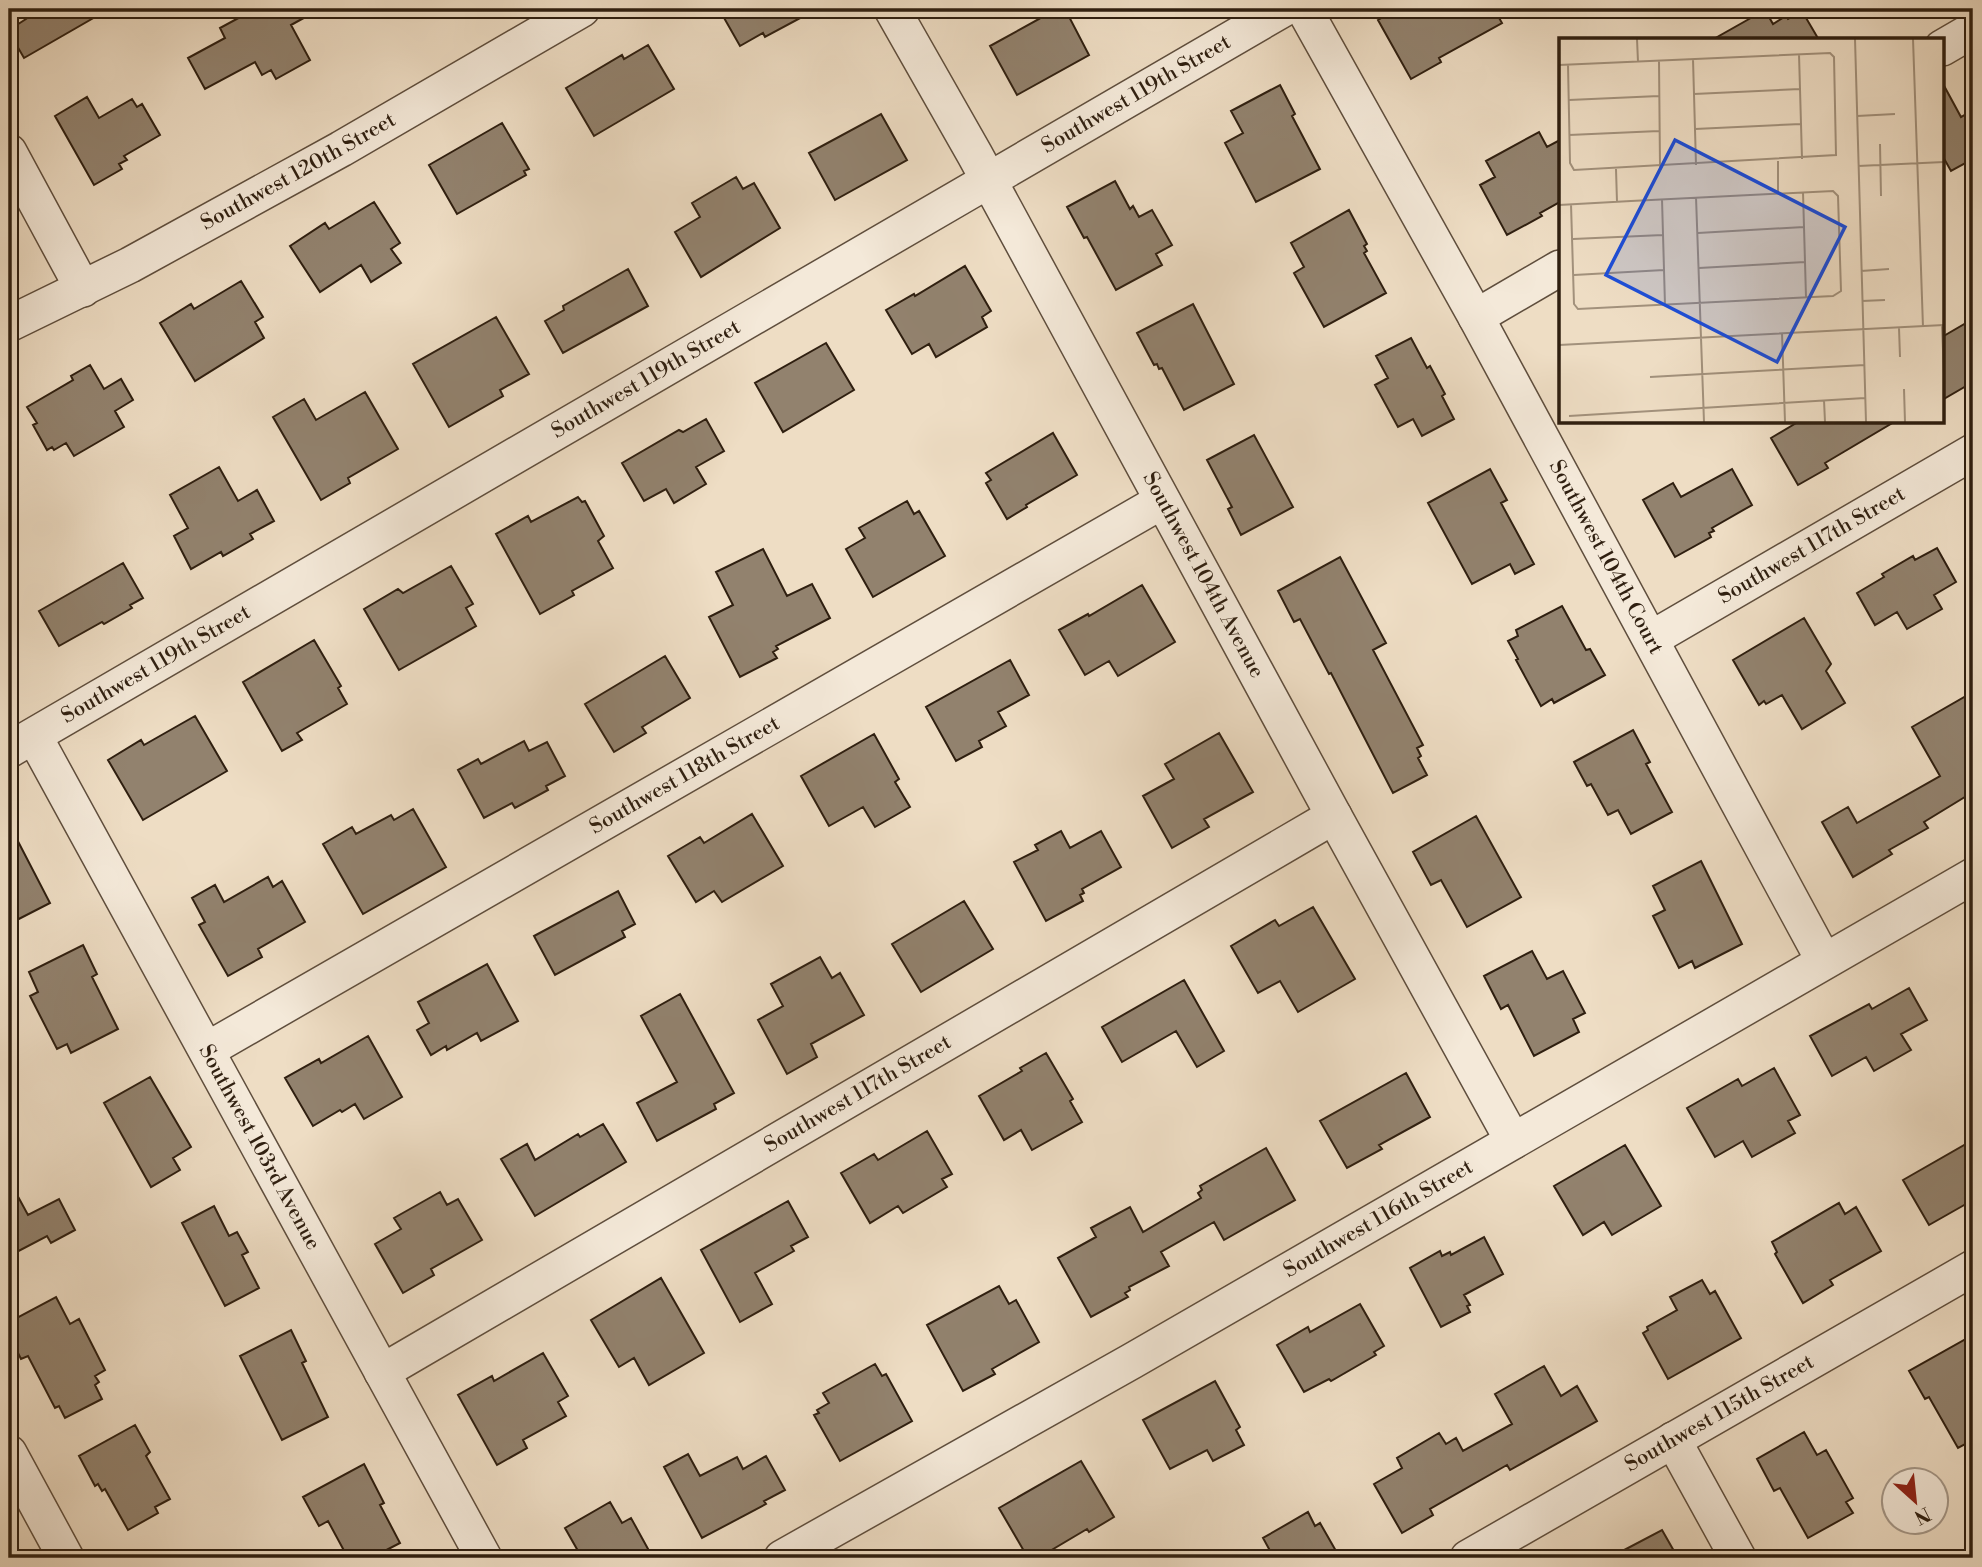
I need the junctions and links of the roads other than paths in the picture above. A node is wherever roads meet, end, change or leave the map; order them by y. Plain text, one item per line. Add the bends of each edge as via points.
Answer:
1 (582, 9) edge
2 (892, 9) edge
3 (1283, 9) edge
4 (1304, 9) edge
5 (1973, 30) edge
6 (1944, 47) edge
7 (9, 152) edge
8 (988, 179) junction
9 (1559, 269) edge
10 (83, 289) junction
11 (1476, 317) junction
12 (9, 324) edge
13 (1973, 452) edge
14 (1162, 501) junction
15 (1651, 639) junction
16 (21, 743) edge
17 (1334, 817) junction
18 (1973, 876) edge
19 (1824, 961) junction
20 (207, 1050) junction
21 (1513, 1141) junction
22 (1973, 1268) edge
23 (382, 1372) junction
24 (1673, 1440) junction
25 (9, 1454) edge
26 (66, 1558) edge
27 (484, 1558) edge
28 (782, 1558) edge
29 (1468, 1558) edge
30 (1738, 1558) edge

1 - 10 street, Southwest 120th Street via 341,149
2 - 8 street, Southwest 104th Avenue
3 - 8 street, Southwest 119th Street
4 - 11 street, Southwest 104th Court
5 - 6 street
7 - 10 street
8 - 14 street, Southwest 104th Avenue
8 - 16 street, Southwest 119th Street
9 - 11 street
10 - 12 street, Southwest 120th Street
11 - 15 street, Southwest 104th Court
13 - 15 street, Southwest 117th Street
14 - 17 street, Southwest 104th Avenue
14 - 20 street, Southwest 118th Street
15 - 19 street, Southwest 104th Court
16 - 20 street, Southwest 103rd Avenue
17 - 21 street, Southwest 104th Avenue
17 - 23 street, Southwest 117th Street
18 - 19 street, Southwest 116th Street
19 - 21 street, Southwest 116th Street
20 - 23 street, Southwest 103rd Avenue
21 - 28 street, Southwest 116th Street
22 - 24 street, Southwest 115th Street
23 - 27 street, Southwest 103rd Avenue
24 - 29 street, Southwest 115th Street
24 - 30 street
25 - 26 street

